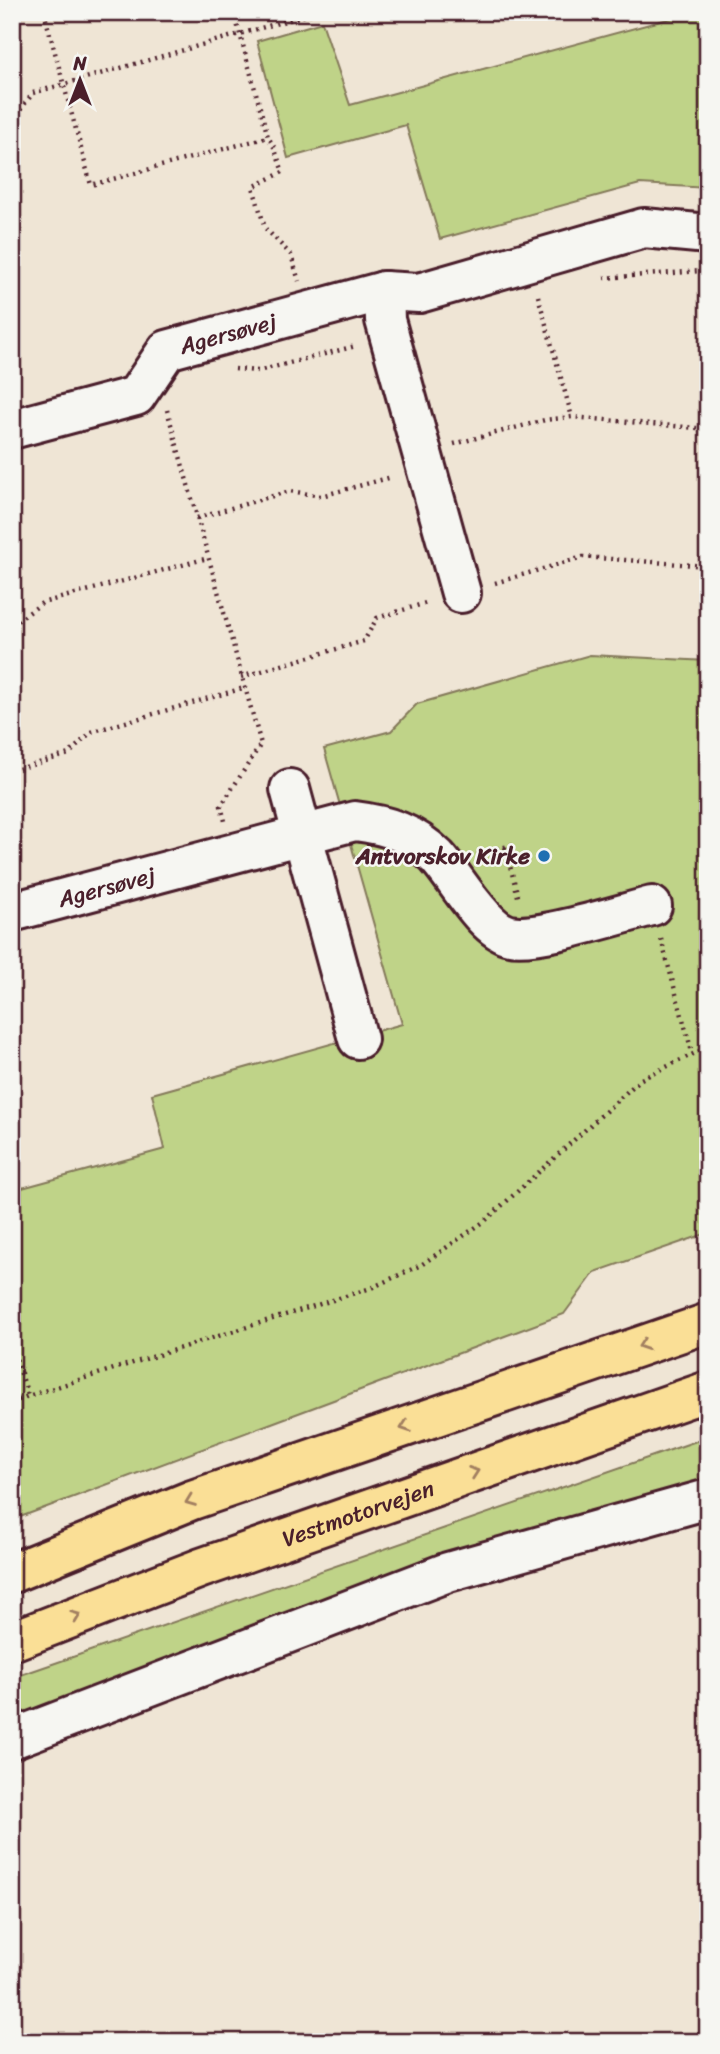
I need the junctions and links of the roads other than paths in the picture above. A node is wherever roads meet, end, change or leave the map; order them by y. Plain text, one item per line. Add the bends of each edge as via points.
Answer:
1 (708, 234) edge
2 (384, 291) junction
3 (12, 429) edge
4 (461, 593) dead end
5 (290, 789) dead end
6 (303, 834) junction
7 (652, 906) road end
8 (12, 912) edge
9 (358, 1039) dead end
10 (708, 1323) edge
11 (708, 1391) edge
12 (708, 1499) edge
13 (12, 1573) edge
14 (12, 1641) edge
15 (12, 1739) edge

1 - 2 street, Agersøvej via 644,228 419,293
2 - 3 street, Agersøvej via 167,350 136,396
2 - 4 street via 385,320
5 - 6 street
6 - 7 street, Agersøvej via 355,821 384,824 408,835 436,856 487,921 507,935 529,937
6 - 8 street, Agersøvej
6 - 9 street
10 -> 13 highway via 192,1500
14 -> 11 highway, Vestmotorvejen via 201,1568
12 - 15 street via 449,1572

